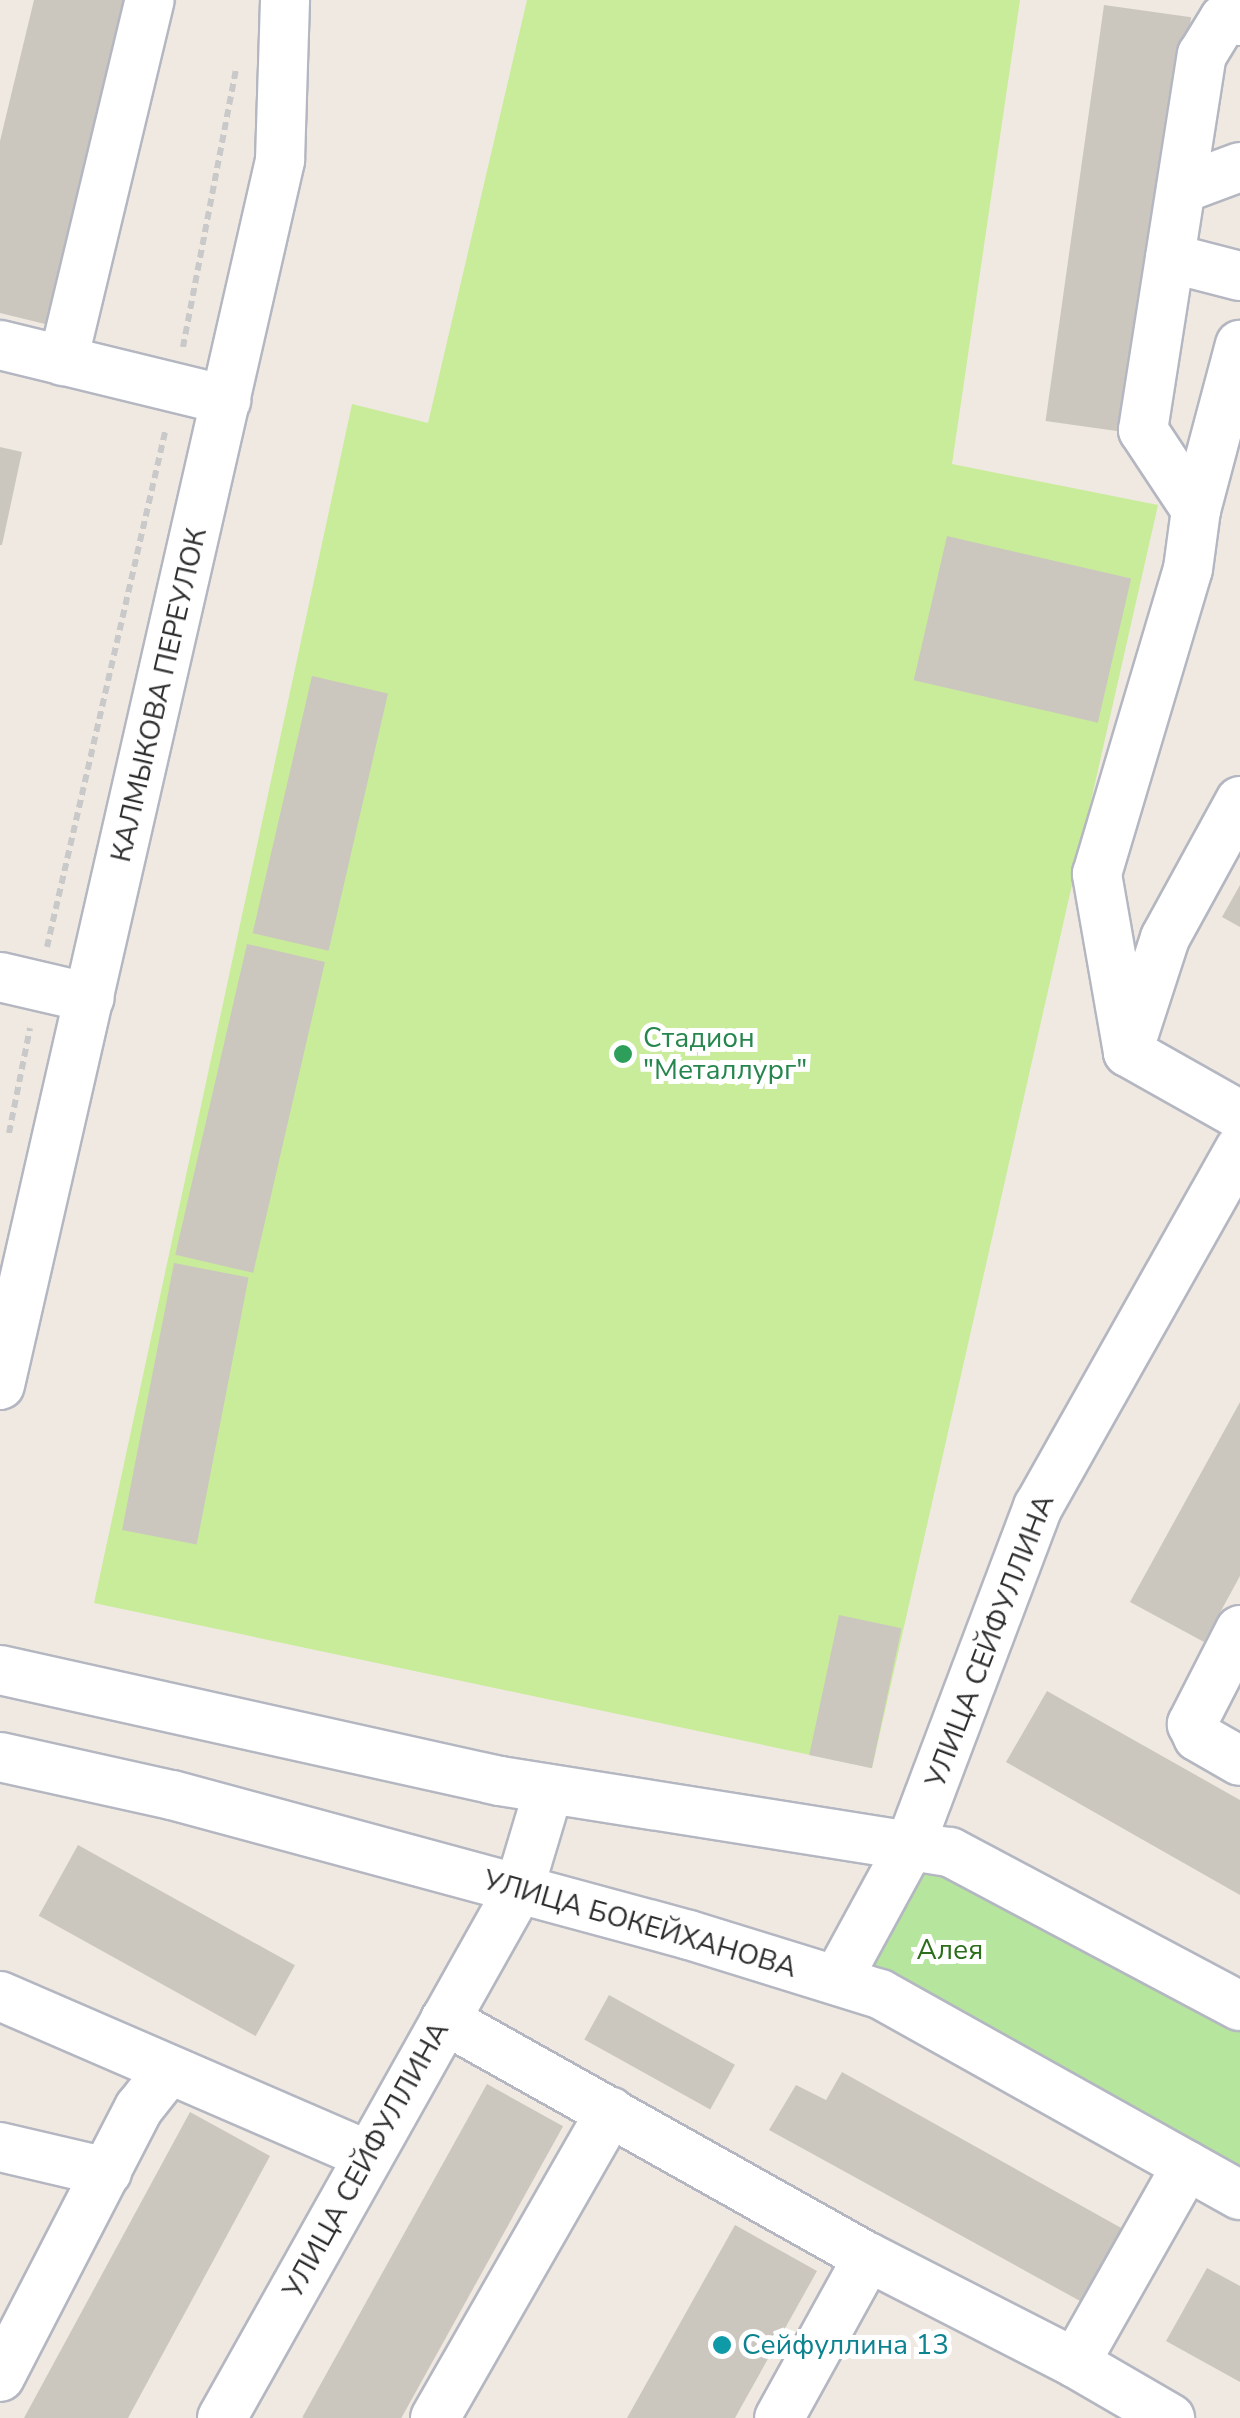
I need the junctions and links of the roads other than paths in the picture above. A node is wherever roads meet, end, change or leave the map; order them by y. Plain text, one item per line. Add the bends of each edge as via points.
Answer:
1 (150, 0) edge
2 (284, 0) edge
3 (1240, 21) edge
4 (1240, 167) edge
5 (1181, 189) junction
6 (1170, 258) junction
7 (1240, 276) edge
8 (0, 345) edge
9 (1240, 346) edge
10 (64, 361) junction
11 (226, 400) junction
12 (1196, 510) junction
13 (1240, 800) edge
14 (19, 982) edge
15 (90, 998) junction
16 (1128, 1052) junction
17 (1240, 1115) edge
18 (1240, 1149) edge
19 (0, 1385) edge
20 (1240, 1630) edge
21 (0, 1670) edge
22 (0, 1758) edge
23 (1240, 1761) edge
24 (549, 1789) junction
25 (909, 1848) junction
26 (519, 1889) junction
27 (837, 1980) junction
28 (0, 1996) edge
29 (1240, 2006) edge
30 (445, 2020) junction
31 (169, 2070) junction
32 (610, 2112) junction
33 (0, 2148) edge
34 (369, 2156) junction
35 (1187, 2165) junction
36 (107, 2172) junction
37 (1240, 2195) edge
38 (868, 2257) junction
39 (1075, 2363) junction
40 (0, 2377) edge
41 (222, 2418) edge
42 (435, 2418) edge
43 (779, 2418) edge
44 (1170, 2418) edge

1 - 10 street
2 - 11 street, КАЛМЫКОВА ПЕРЕУЛОК via 280,160
3 - 5 street via 1224,19 1202,55
4 - 5 street
5 - 6 street
6 - 7 street
6 - 12 street via 1143,430
8 - 10 street
9 - 12 street
10 - 11 street
11 - 15 street, КАЛМЫКОВА ПЕРЕУЛОК
12 - 16 street via 1188,569 1097,874
13 - 16 street via 1165,938
14 - 15 street
15 - 19 street, КАЛМЫКОВА ПЕРЕУЛОК
16 - 17 street
18 - 25 street, УЛИЦА СЕЙФУЛЛИНА via 1038,1506
20 - 23 street via 1192,1724 1198,1737
21 - 24 street
22 - 26 street, УЛИЦА БОКЕЙХАНОВА via 172,1795
24 - 25 street
24 - 26 street, УЛИЦА СЕЙФУЛЛИНА
25 - 27 street, УЛИЦА СЕЙФУЛЛИНА
25 - 29 street via 950,1852
26 - 27 street, УЛИЦА БОКЕЙХАНОВА
26 - 30 street, УЛИЦА СЕЙФУЛЛИНА
27 - 35 street, УЛИЦА БОКЕЙХАНОВА via 880,1994
28 - 31 street
30 - 32 street
30 - 34 street, УЛИЦА СЕЙФУЛЛИНА
31 - 34 street
31 - 36 street via 138,2108
32 - 38 street
32 - 42 street
33 - 36 street
34 - 41 street, УЛИЦА СЕЙФУЛЛИНА
35 - 37 street, УЛИЦА БОКЕЙХАНОВА
35 - 39 street
36 - 40 street
38 - 39 street
38 - 43 street
39 - 44 street

